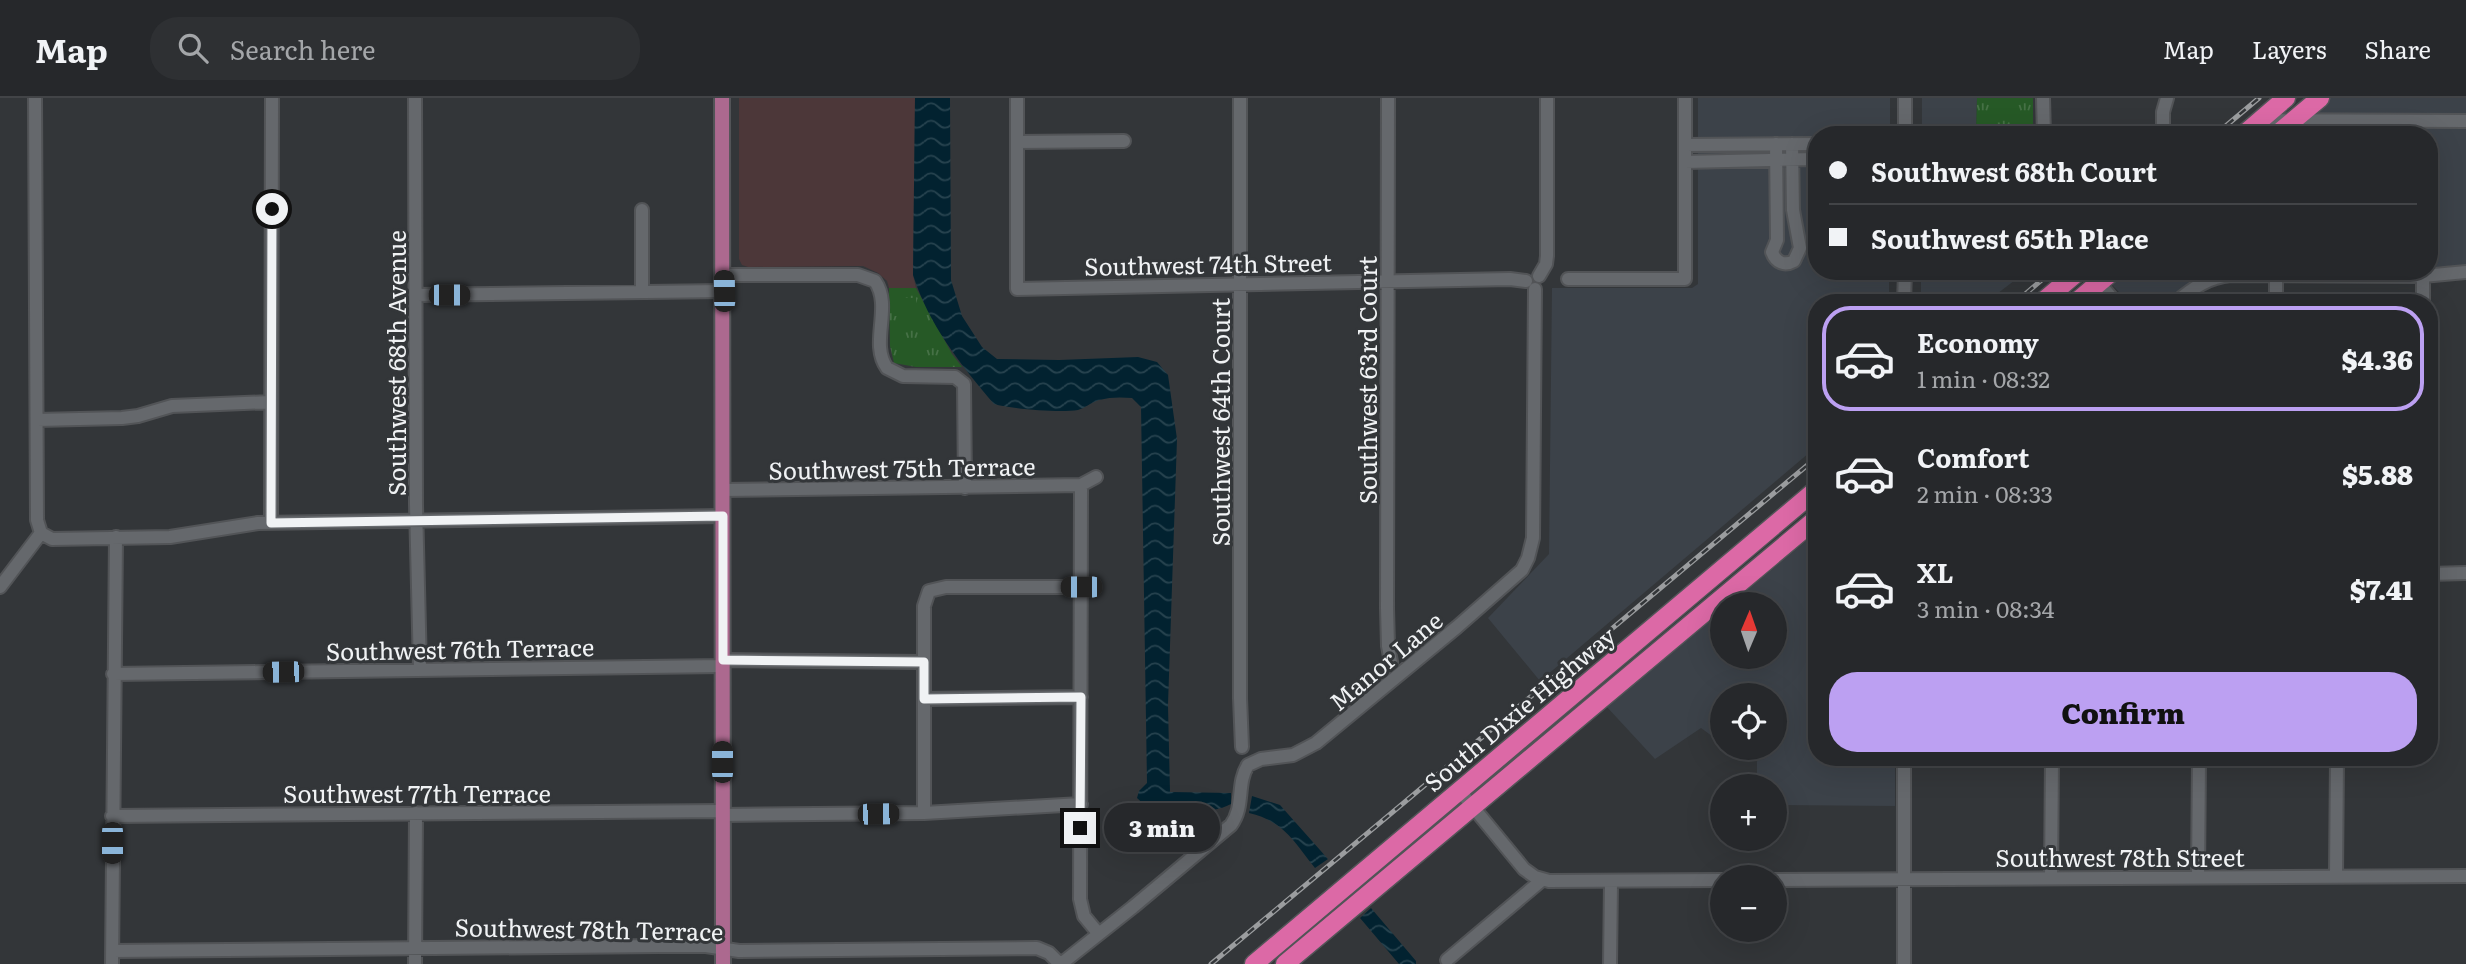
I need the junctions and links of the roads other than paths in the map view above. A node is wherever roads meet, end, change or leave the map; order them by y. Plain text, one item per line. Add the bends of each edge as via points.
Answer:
1 (35, 98) edge
2 (272, 98) edge
3 (415, 98) edge
4 (722, 98) edge
5 (1017, 98) edge
6 (1240, 98) edge
7 (1388, 98) edge
8 (1547, 98) edge
9 (1685, 98) edge
10 (1905, 98) edge
11 (2043, 98) edge
12 (2167, 98) edge
13 (2286, 98) edge
14 (2320, 98) edge
15 (2260, 120) junction
16 (2294, 120) junction
17 (2354, 121) junction
18 (2466, 121) edge
19 (1905, 126) edge
20 (2043, 126) edge
21 (2163, 126) edge
22 (2253, 126) edge
23 (2287, 126) edge
24 (2354, 126) edge
25 (1124, 141) dead end
26 (1017, 142) junction
27 (1776, 144) junction
28 (1792, 144) junction
29 (1808, 144) edge
30 (1685, 145) junction
31 (1808, 159) edge
32 (1776, 160) junction
33 (1792, 160) junction
34 (1685, 162) junction
35 (642, 211) dead end
36 (1777, 240) junction
37 (1797, 242) junction
38 (2466, 272) edge
39 (724, 275) junction
40 (2438, 275) edge
41 (1568, 279) dead end
42 (1387, 280) junction
43 (2067, 280) edge
44 (2096, 280) edge
45 (2209, 280) edge
46 (1533, 282) junction
47 (1240, 283) junction
48 (724, 291) junction
49 (642, 292) junction
50 (2051, 294) edge
51 (2083, 294) edge
52 (2186, 294) edge
53 (416, 295) junction
54 (271, 402) junction
55 (37, 420) junction
56 (1096, 477) dead end
57 (1081, 485) junction
58 (965, 488) junction
59 (723, 490) junction
60 (1808, 497) edge
61 (723, 516) junction
62 (417, 521) junction
63 (271, 523) junction
64 (1808, 526) edge
65 (41, 533) junction
66 (116, 537) junction
67 (2466, 573) edge
68 (2438, 574) edge
69 (0, 587) edge
70 (1081, 587) junction
71 (924, 662) junction
72 (1391, 662) dead end
73 (723, 663) junction
74 (420, 669) junction
75 (113, 674) junction
76 (1081, 697) junction
77 (924, 699) junction
78 (1242, 747) dead end
79 (1904, 766) edge
80 (2052, 766) edge
81 (2199, 766) edge
82 (2337, 766) edge
83 (1459, 790) junction
84 (1081, 804) junction
85 (1474, 806) junction
86 (416, 813) junction
87 (722, 813) junction
88 (924, 813) junction
89 (112, 816) junction
90 (2336, 876) junction
91 (2466, 876) edge
92 (2198, 877) junction
93 (1904, 878) junction
94 (2051, 878) junction
95 (1542, 880) junction
96 (1710, 880) edge
97 (1787, 880) edge
98 (1611, 881) junction
99 (1098, 933) junction
100 (1276, 946) junction
101 (415, 948) junction
102 (723, 948) junction
103 (112, 958) edge
104 (1447, 960) dead end
105 (415, 964) edge
106 (723, 964) edge
107 (1060, 964) edge
108 (1254, 964) edge
109 (1265, 964) edge
110 (1285, 964) edge
111 (1610, 964) edge
112 (1903, 964) edge

1 - 55 street
2 - 54 street
3 - 53 street, Southwest 68th Avenue
4 - 39 main road
5 - 26 street
6 - 47 street, Southwest 64th Court
7 - 42 street, Southwest 63rd Court
8 - 46 street via 1547,256
9 - 30 street
10 - 19 street
11 - 20 street
12 - 21 street
13 - 15 highway
14 - 16 highway
15 - 16 street
15 - 22 highway
16 - 17 street
16 - 23 highway
17 - 18 street
17 - 24 street
25 - 26 street
26 - 47 street, Southwest 74th Street via 1017,289
27 - 28 street
27 - 30 street
27 - 32 street
28 - 29 street
28 - 33 street
30 - 34 street
31 - 33 street
32 - 33 street
32 - 34 street
32 - 36 street
33 - 37 street
34 - 41 street via 1685,279
35 - 49 street
36 - 37 street via 1788,236
36 - 37 street via 1773,255 1785,264 1798,256
38 - 40 street
39 - 48 main road
39 - 58 street via 858,275 878,284 880,352 887,368 898,375 952,376 963,382
42 - 46 street, Southwest 74th Street
42 - 47 street, Southwest 74th Street
42 - 72 street, Southwest 63rd Court
43 - 50 highway
44 - 51 highway
45 - 52 street
46 - 99 street, Manor Lane via 1533,533 1528,558 1518,574 1316,743 1293,755 1250,762 1243,774 1238,813 1227,829
47 - 78 street, Southwest 64th Court
48 - 49 street
48 - 59 main road
49 - 53 street
53 - 62 street, Southwest 68th Avenue
54 - 55 street via 172,406 122,418
54 - 63 street
55 - 65 street via 37,520
56 - 57 street
57 - 58 street, Southwest 75th Terrace
57 - 70 street
58 - 59 street, Southwest 75th Terrace
59 - 61 main road
60 - 83 highway, South Dixie Highway
61 - 62 street
61 - 73 main road
62 - 63 street
62 - 74 street, Southwest 68th Avenue
63 - 66 street via 182,536
64 - 85 highway, South Dixie Highway
65 - 66 street via 52,538
65 - 69 street
66 - 75 street
67 - 68 street
70 - 71 street via 946,586 929,591 924,606
70 - 76 street
71 - 73 street, Southwest 76th Terrace
71 - 77 street
73 - 74 street, Southwest 76th Terrace
73 - 87 main road
74 - 75 street, Southwest 76th Terrace
75 - 89 street
76 - 77 street
76 - 84 street
77 - 88 street
79 - 93 street
80 - 94 street
81 - 92 street
82 - 90 street
83 - 85 street
83 - 100 highway, South Dixie Highway
84 - 88 street, Southwest 77th Terrace
84 - 99 street via 1080,905
85 - 95 street via 1524,869
85 - 110 highway, South Dixie Highway
86 - 87 street, Southwest 77th Terrace
86 - 89 street, Southwest 77th Terrace
86 - 101 street
87 - 88 street, Southwest 77th Terrace
87 - 102 main road
89 - 103 street
90 - 91 street, Southwest 78th Street
90 - 92 street, Southwest 78th Street
92 - 94 street, Southwest 78th Street
93 - 94 street, Southwest 78th Street
93 - 97 street, Southwest 78th Street
93 - 112 street
95 - 98 street
95 - 104 street
96 - 98 street
98 - 111 street
99 - 107 street
100 - 108 highway, South Dixie Highway
100 - 109 highway
101 - 102 street, Southwest 78th Terrace
101 - 103 street, Southwest 78th Terrace
101 - 105 street
102 - 106 main road
102 - 107 street, Southwest 78th Terrace via 1037,948

